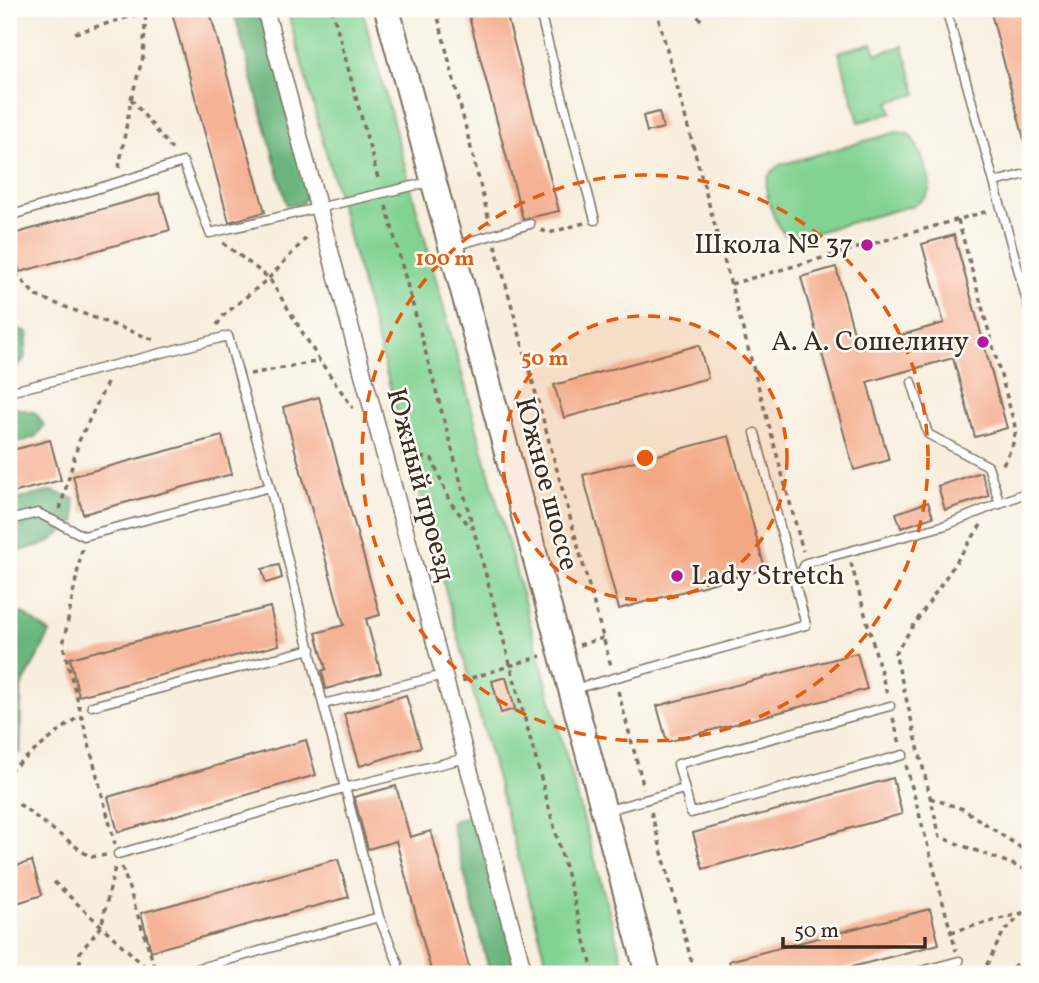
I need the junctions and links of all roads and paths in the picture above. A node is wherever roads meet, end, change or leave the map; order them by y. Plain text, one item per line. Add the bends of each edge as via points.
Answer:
1 (265, 9) edge
2 (332, 9) edge
3 (387, 9) edge
4 (436, 9) edge
5 (539, 9) edge
6 (656, 9) edge
7 (691, 9) edge
8 (947, 9) edge
9 (148, 10) edge
10 (702, 22) dead end
11 (75, 33) dead end
12 (131, 99) junction
13 (183, 162) junction
14 (1030, 173) edge
15 (433, 181) junction
16 (995, 182) junction
17 (117, 183) junction
18 (382, 193) junction
19 (994, 209) dead end
20 (320, 214) junction
21 (9, 216) edge
22 (595, 220) joint
23 (958, 220) junction
24 (530, 225) joint
25 (210, 233) junction
26 (493, 235) junction
27 (451, 246) junction
28 (9, 266) edge
29 (269, 278) junction
30 (731, 284) junction
31 (1030, 312) edge
32 (203, 343) junction
33 (178, 349) junction
34 (320, 361) junction
35 (116, 365) junction
36 (239, 377) junction
37 (912, 382) dead end
38 (9, 392) edge
39 (360, 418) dead end
40 (755, 433) dead end
41 (384, 451) junction
42 (992, 479) junction
43 (270, 487) junction
44 (1030, 492) edge
45 (997, 505) junction
46 (9, 520) edge
47 (57, 522) junction
48 (473, 530) junction
49 (84, 536) junction
50 (806, 563) junction
51 (795, 583) junction
52 (603, 638) junction
53 (310, 649) junction
54 (560, 651) junction
55 (510, 666) junction
56 (614, 677) junction
57 (445, 680) junction
58 (572, 690) junction
59 (323, 704) junction
60 (92, 706) joint
61 (890, 706) dead end
62 (79, 716) junction
63 (903, 755) dead end
64 (466, 758) junction
65 (9, 771) edge
66 (344, 788) junction
67 (684, 789) junction
68 (930, 798) junction
69 (647, 799) junction
70 (9, 801) edge
71 (605, 811) junction
72 (118, 854) junction
73 (1030, 854) edge
74 (1030, 871) edge
75 (54, 882) dead end
76 (1030, 911) edge
77 (1024, 912) junction
78 (379, 917) junction
79 (101, 926) junction
80 (951, 932) dead end
81 (1030, 952) edge
82 (959, 961) dead end
83 (79, 974) edge
84 (155, 974) edge
85 (179, 974) edge
86 (397, 974) edge
87 (524, 974) edge
88 (594, 974) edge
89 (648, 974) edge
90 (695, 974) edge
91 (910, 974) edge
92 (982, 974) edge
93 (1005, 974) edge

1 - 20 street, Южный проезд
2 - 18 path
3 - 15 main road, Южное шоссе
4 - 26 path
5 - 22 lane
6 - 30 path
7 - 10 path
8 - 16 lane
9 - 11 path
9 - 12 path via 143,57
12 - 13 path
12 - 17 path
13 - 17 lane
13 - 25 lane
14 - 16 lane
15 - 18 lane
15 - 27 main road, Южное шоссе
16 - 31 lane
17 - 21 lane
18 - 20 lane
18 - 48 path
19 - 23 path
20 - 25 lane
20 - 29 path
20 - 41 street, Южный проезд
22 - 24 path via 549,233
23 - 30 path
23 - 42 path via 1016,430 1004,465
24 - 26 lane
25 - 29 path
26 - 27 lane
26 - 52 path
27 - 54 main road, Южное шоссе
28 - 33 path via 36,296
29 - 32 path via 224,315
29 - 34 path
30 - 50 path
32 - 33 lane
32 - 36 lane via 228,336
33 - 35 lane
34 - 36 path
34 - 39 path
35 - 38 lane
35 - 47 path via 79,441
36 - 43 lane
37 - 42 lane via 928,434 988,466
40 - 51 lane
41 - 48 path via 432,459 450,502
41 - 57 street, Южный проезд
42 - 45 lane
43 - 49 lane
43 - 53 lane
44 - 45 lane
45 - 50 lane via 946,525
45 - 68 path via 895,653
46 - 47 lane via 38,513
47 - 49 lane
48 - 55 path
49 - 62 path via 63,645
50 - 51 lane
51 - 56 lane via 806,625
52 - 54 path
52 - 56 path
53 - 59 lane
53 - 60 lane
54 - 55 path
54 - 58 main road, Южное шоссе
55 - 57 path
55 - 88 path
56 - 58 lane
56 - 69 path
57 - 59 lane
57 - 64 street, Южный проезд
58 - 71 main road, Южное шоссе
59 - 66 lane
60 - 62 path
61 - 67 lane via 678,764
62 - 65 path
62 - 72 path
63 - 67 lane via 691,813
64 - 66 lane
64 - 87 street, Южный проезд
66 - 72 lane
66 - 78 lane
67 - 69 lane
68 - 73 path via 963,809
68 - 74 path via 940,837
69 - 71 lane
69 - 90 path
70 - 72 path via 90,857
71 - 89 main road, Южное шоссе
72 - 79 path
72 - 84 path
75 - 79 path
76 - 77 path
77 - 80 path
77 - 92 path via 1003,933
78 - 85 lane
78 - 86 lane via 398,964
79 - 83 path via 80,952
79 - 84 path
81 - 93 path
82 - 91 lane

